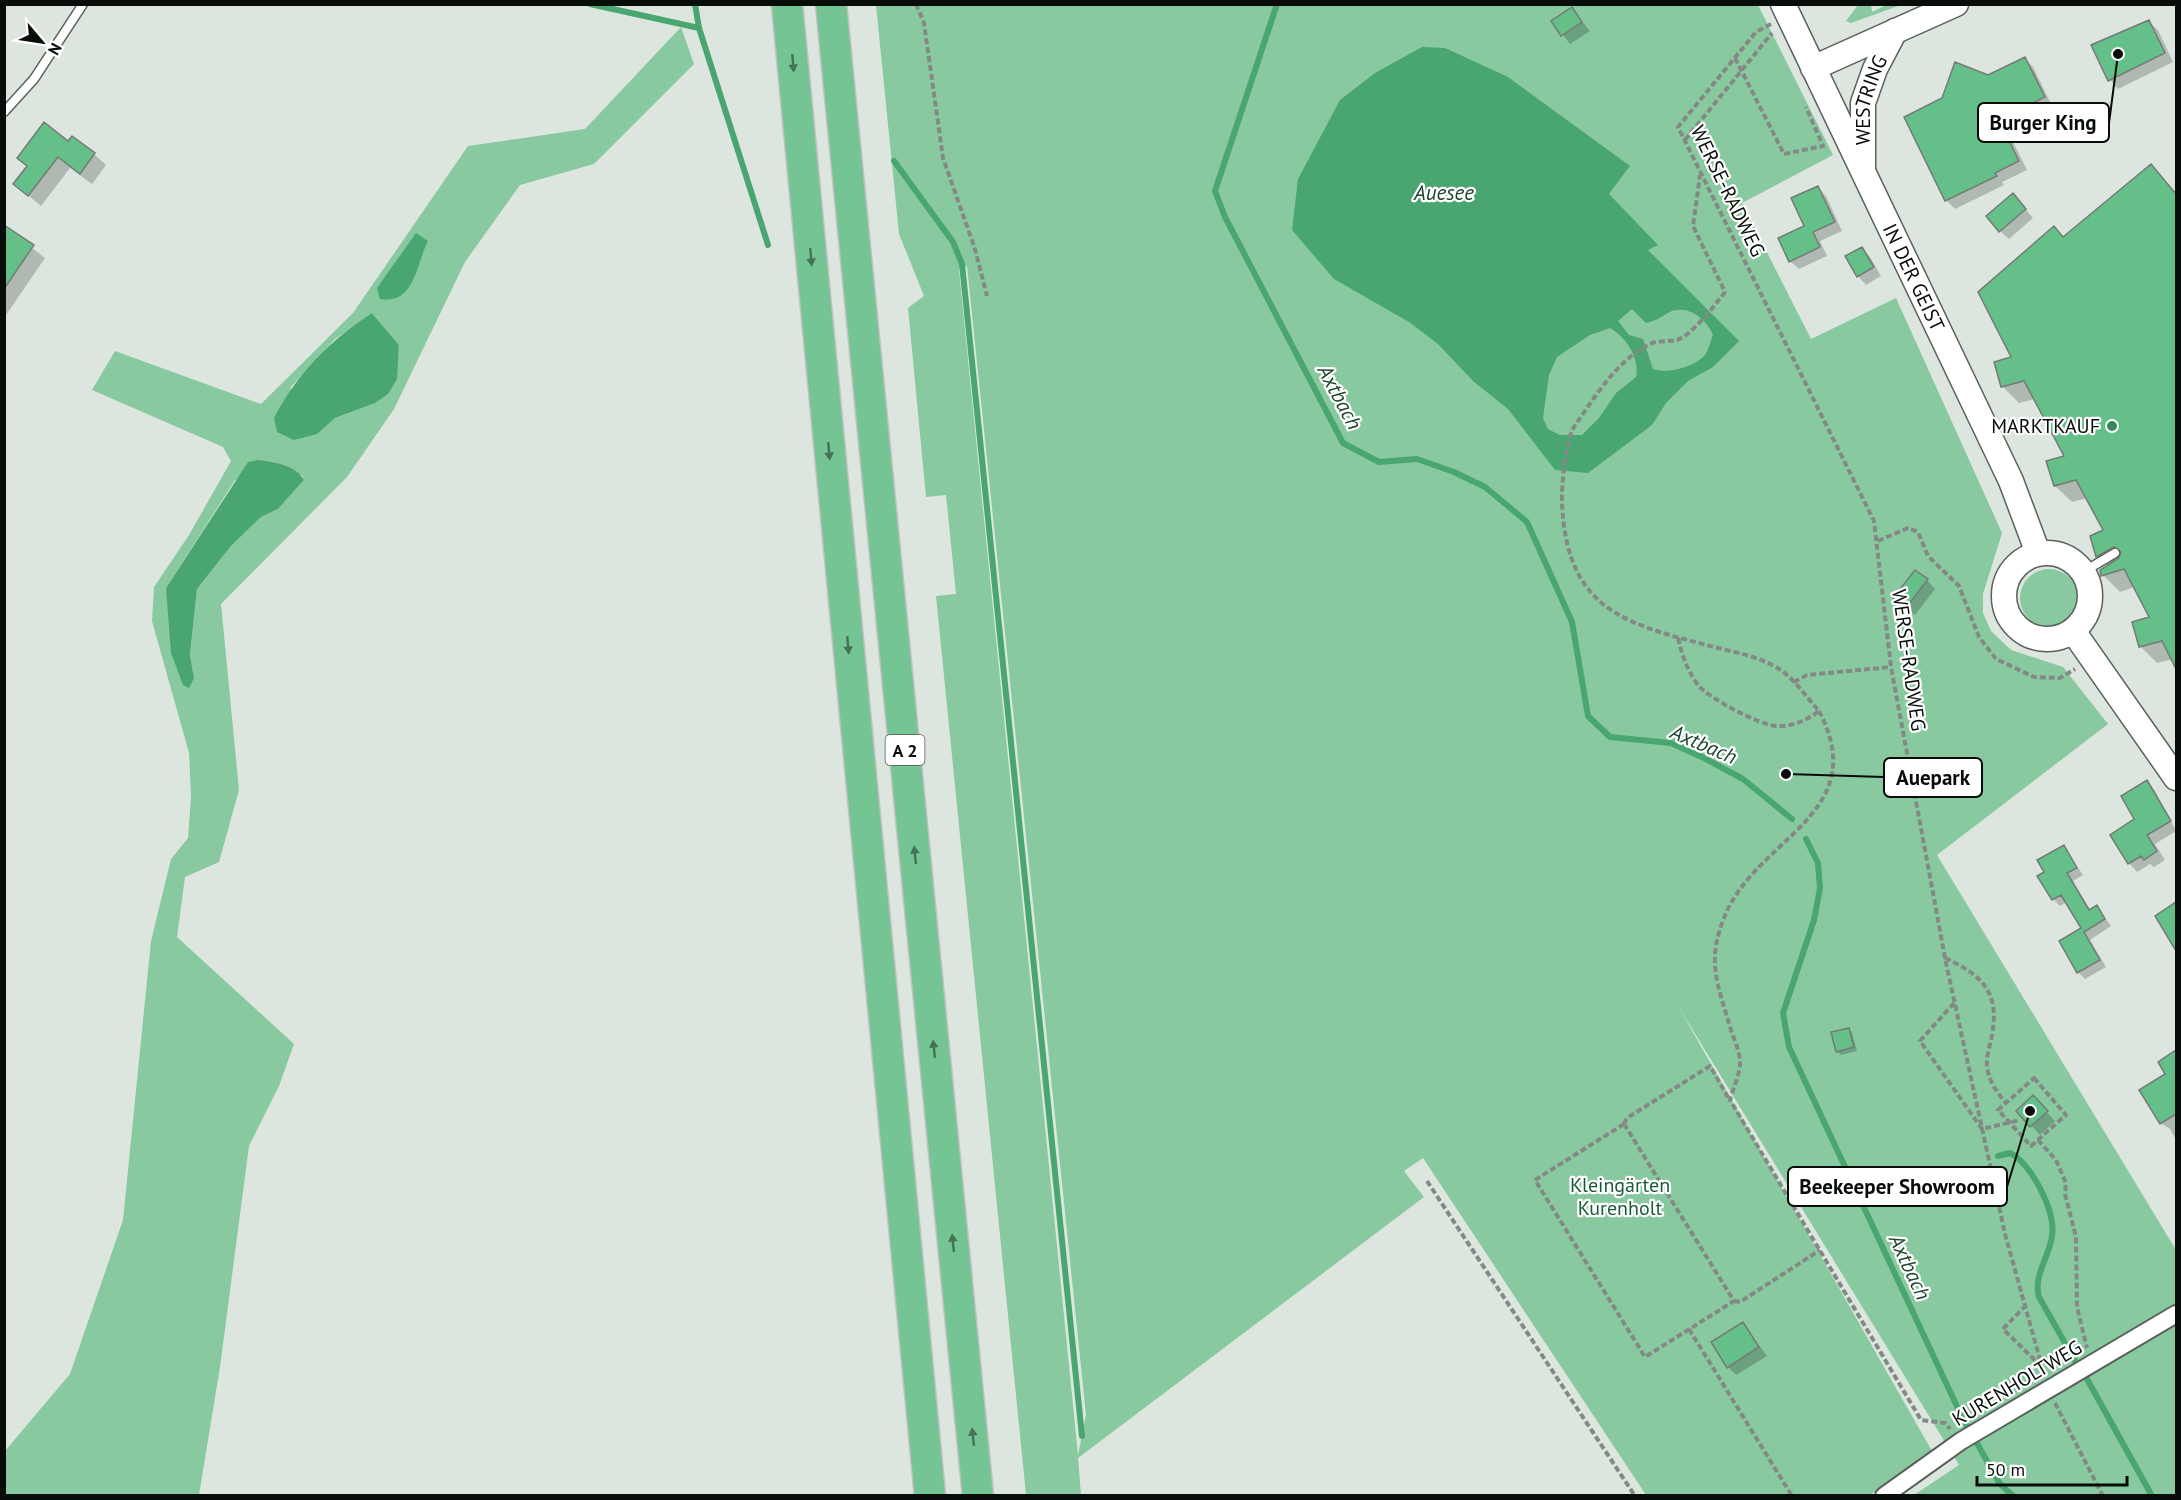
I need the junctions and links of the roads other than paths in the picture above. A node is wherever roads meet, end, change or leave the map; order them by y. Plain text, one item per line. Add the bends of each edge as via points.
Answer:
1 (83, 4) edge
2 (787, 4) edge
3 (831, 4) edge
4 (1783, 4) edge
5 (1956, 4) edge
6 (1895, 31) junction
7 (1814, 68) junction
8 (4, 112) edge
9 (1863, 176) junction
10 (2038, 553) junction
11 (2115, 553) dead end
12 (2083, 572) junction
13 (2073, 631) junction
14 (2176, 778) edge
15 (2176, 1314) edge
16 (930, 1496) edge
17 (978, 1496) edge
18 (1884, 1496) edge

1 - 8 lane via 34,79
2 -> 16 highway, A 2
17 -> 3 highway, A 2
4 - 7 main road, IN DER GEIST
5 - 6 main road, WESTRING
6 - 7 main road, WESTRING
6 - 9 main road, WESTRING via 1863,103
7 - 9 main road, IN DER GEIST
9 - 10 main road, IN DER GEIST via 2011,481
10 - 12 main road via 2063,556
10 - 13 main road via 2017,564 2005,585 2003,597 2010,619 2039,639
11 - 12 lane
12 - 13 main road via 2090,597 2082,621
13 - 14 main road
15 - 18 street, KURENHOLTWEG via 1961,1441

